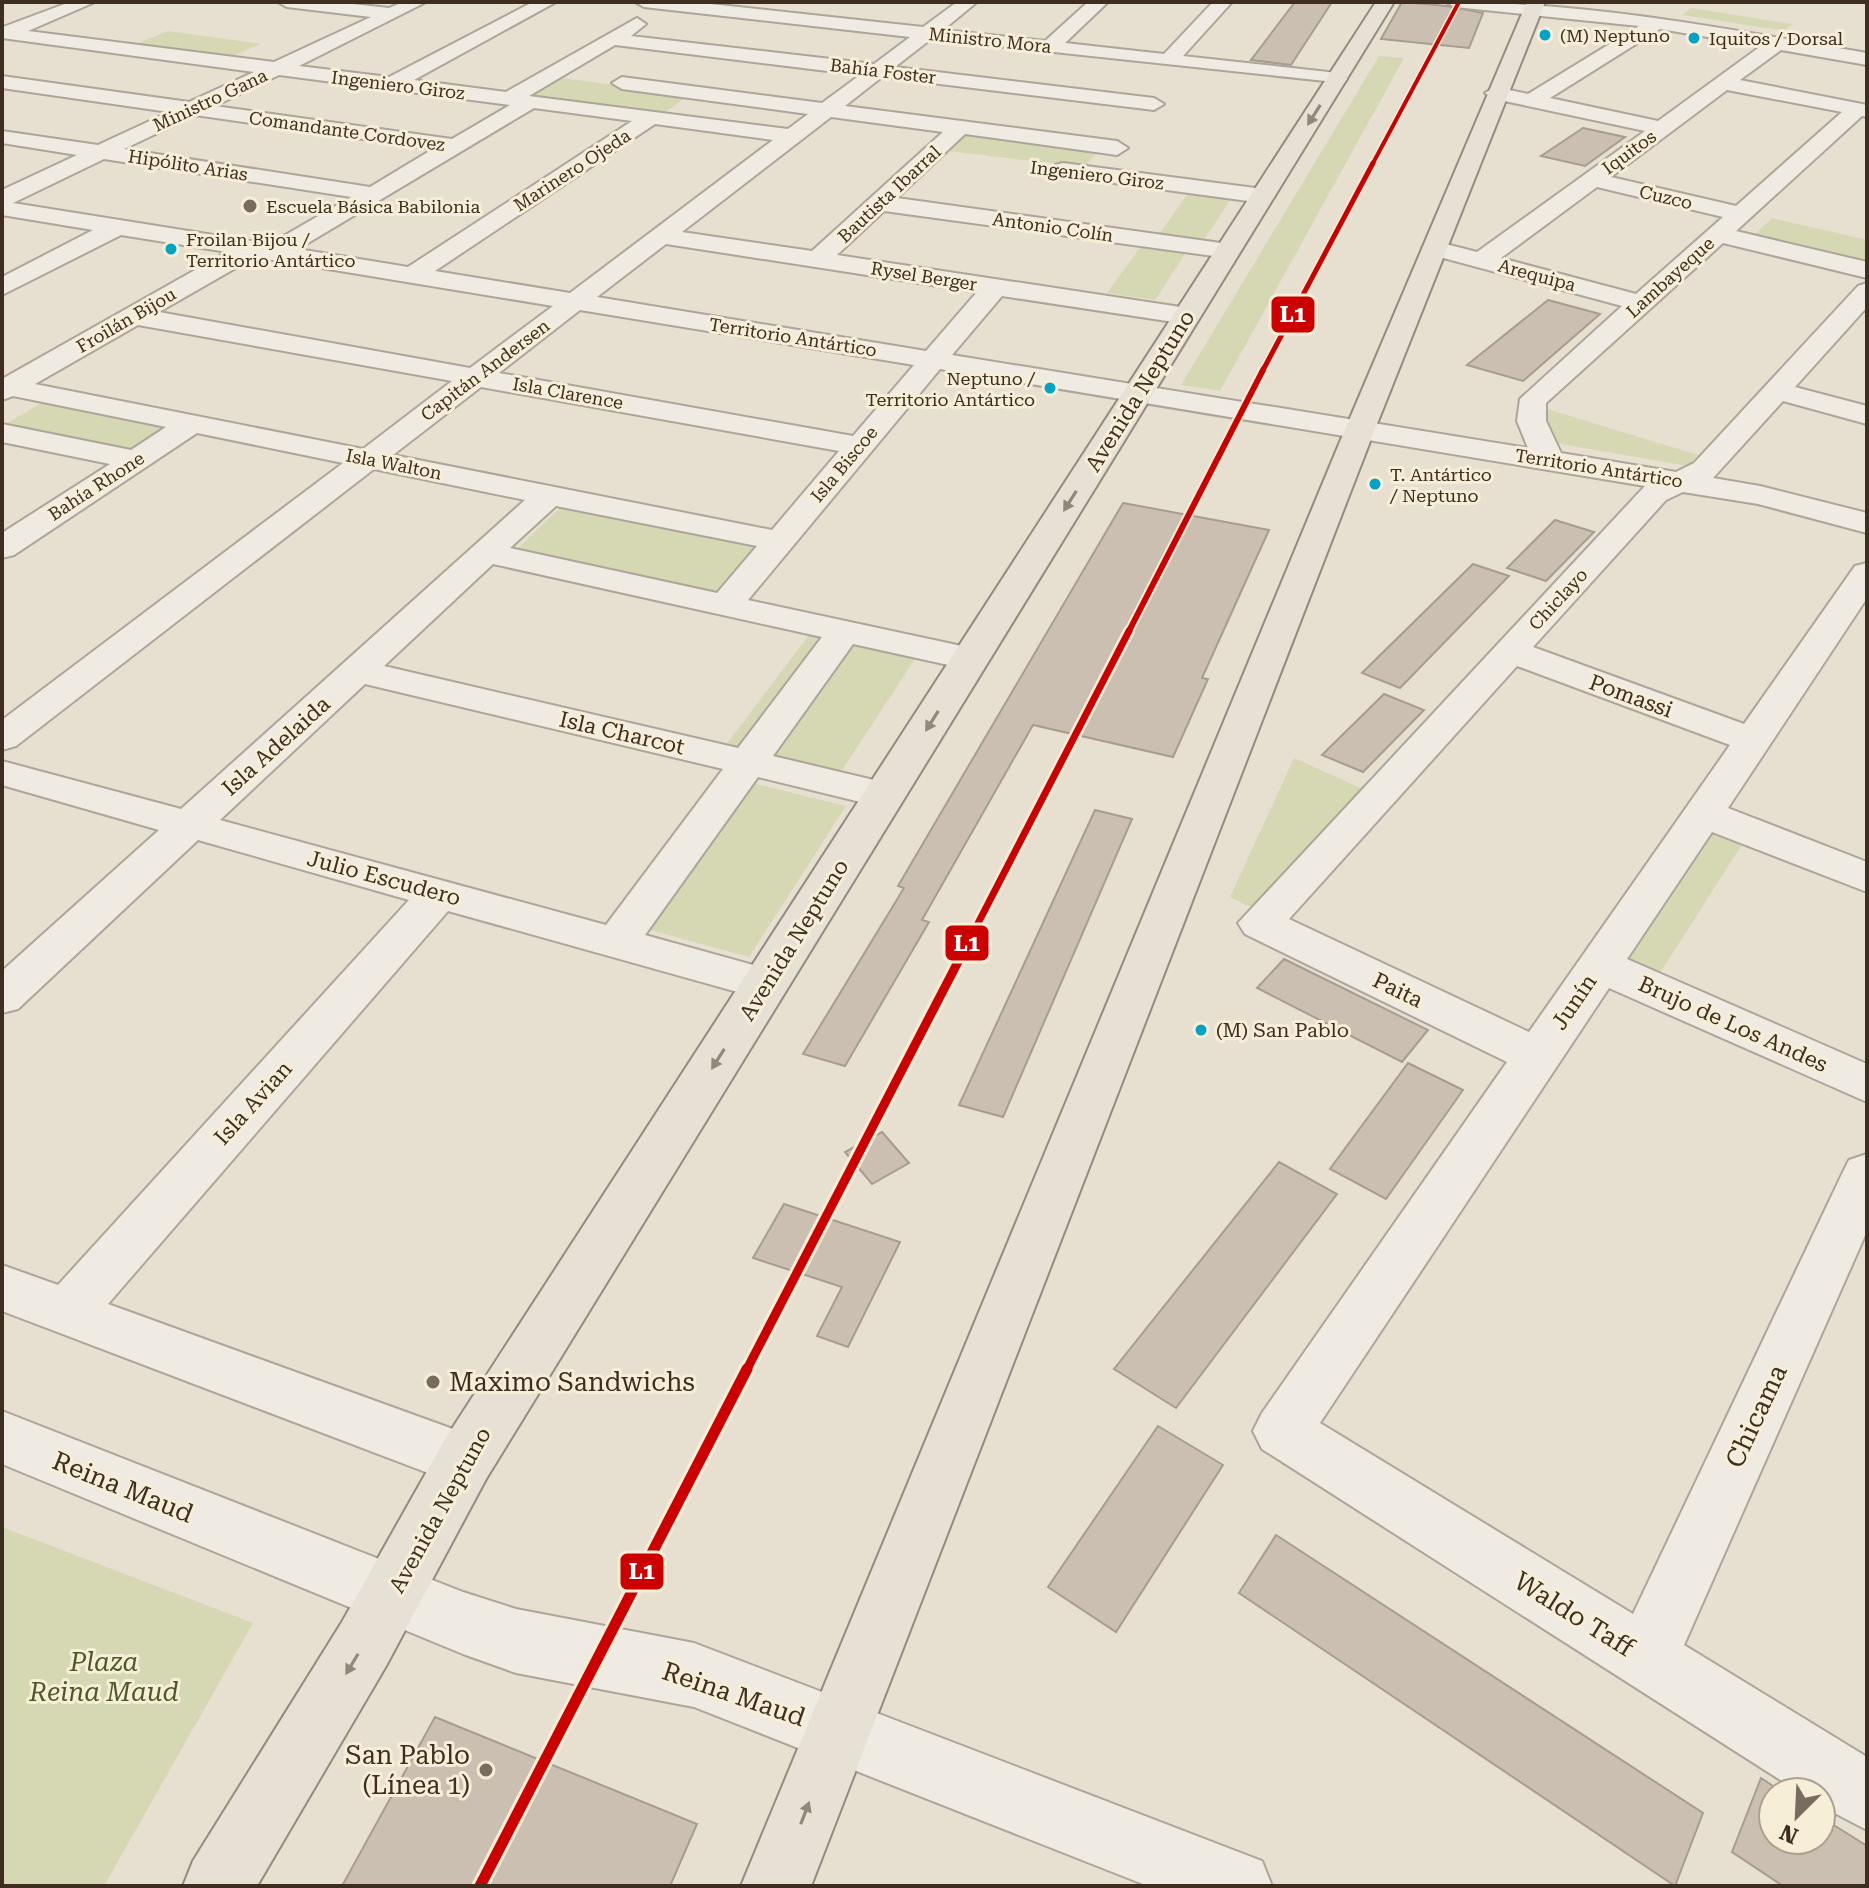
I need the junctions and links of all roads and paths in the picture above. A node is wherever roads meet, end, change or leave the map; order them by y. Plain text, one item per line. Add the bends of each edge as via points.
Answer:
1 (86, 2) edge
2 (287, 2) edge
3 (417, 2) edge
4 (547, 2) edge
5 (644, 2) edge
6 (833, 2) edge
7 (968, 2) edge
8 (1099, 2) edge
9 (1223, 2) edge
10 (1385, 2) edge
11 (1455, 2) edge
12 (670, 5) junction
13 (1534, 6) edge
14 (58, 13) junction
15 (392, 14) junction
16 (104, 19) dead end
17 (805, 20) junction
18 (1656, 23) junction
19 (3, 34) edge
20 (927, 34) junction
21 (612, 39) junction
22 (291, 43) dead end
23 (1777, 44) junction
24 (322, 47) junction
25 (1049, 47) junction
26 (1867, 59) edge
27 (1179, 62) junction
28 (276, 69) junction
29 (878, 71) junction
30 (552, 74) junction
31 (1337, 79) junction
32 (2, 82) edge
33 (1723, 83) junction
34 (392, 84) junction
35 (1513, 97) junction
36 (519, 101) junction
37 (1154, 104) junction
38 (192, 109) junction
39 (827, 110) junction
40 (1863, 110) edge
41 (651, 118) junction
42 (961, 127) junction
43 (1662, 128) junction
44 (792, 136) junction
45 (2, 137) edge
46 (1127, 137) junction
47 (455, 146) junction
48 (100, 152) junction
49 (932, 154) junction
50 (962, 158) dead end
51 (1036, 167) dead end
52 (1095, 174) junction
53 (1592, 179) junction
54 (1177, 185) junction
55 (373, 194) junction
56 (1263, 196) junction
57 (2, 199) edge
58 (879, 203) junction
59 (2, 208) edge
60 (1741, 214) junction
61 (117, 227) junction
62 (1718, 234) junction
63 (661, 236) junction
64 (1137, 238) junction
65 (1434, 248) junction
66 (262, 251) junction
67 (1228, 251) junction
68 (817, 260) junction
69 (1481, 261) junction
70 (1867, 270) edge
71 (412, 275) junction
72 (2, 287) edge
73 (995, 287) junction
74 (1867, 291) edge
75 (1089, 301) junction
76 (575, 302) junction
77 (1641, 303) junction
78 (134, 316) junction
79 (1187, 316) junction
80 (1834, 328) junction
81 (1867, 336) edge
82 (933, 360) junction
83 (476, 377) junction
84 (1777, 391) junction
85 (1138, 394) junction
86 (4, 398) edge
87 (1867, 415) edge
88 (191, 424) junction
89 (1360, 430) junction
90 (2, 433) edge
91 (860, 446) junction
92 (368, 459) junction
93 (136, 460) junction
94 (1550, 461) junction
95 (1682, 482) junction
96 (549, 495) junction
97 (1867, 523) edge
98 (779, 541) junction
99 (2, 548) edge
100 (486, 553) junction
101 (1867, 573) edge
102 (725, 605) junction
103 (844, 631) junction
104 (1510, 651) junction
105 (971, 659) junction
106 (358, 671) junction
107 (2, 738) edge
108 (1753, 740) junction
109 (749, 763) junction
110 (2, 773) edge
111 (885, 795) junction
112 (1703, 813) junction
113 (190, 825) junction
114 (1867, 878) edge
115 (439, 893) junction
116 (1260, 923) joint
117 (617, 942) junction
118 (1599, 965) junction
119 (766, 984) junction
120 (2, 997) edge
121 (1537, 1056) junction
122 (1867, 1084) edge
123 (1867, 1174) edge
124 (2, 1288) edge
125 (68, 1312) junction
126 (1282, 1431) joint
127 (2, 1437) edge
128 (465, 1460) junction
129 (391, 1596) junction
130 (1645, 1659) junction
131 (838, 1731) junction
132 (1867, 1796) edge
133 (218, 1886) edge
134 (776, 1886) edge
135 (1237, 1886) edge

1 - 14 street
2 - 15 street
3 - 15 street, Ministro Gana
4 - 34 street
5 - 12 street, Ministro Mora
6 - 17 street
7 - 20 street, Capitán Andersen
8 - 25 street
9 - 27 street
10 - 31 main road, Avenida Neptuno
11 - 13 street
12 - 17 street, Ministro Mora
12 - 21 street, Froilán Bijou
13 - 18 street
13 - 35 main road
14 - 16 street
14 - 19 street
15 - 24 street, Ministro Gana
17 - 20 street, Ministro Mora
18 - 23 street
18 - 35 street
19 - 28 street, Ingeniero Giroz
20 - 25 street, Ministro Mora
20 - 29 street, Capitán Andersen
21 - 29 street, Bahía Foster
21 - 30 street, Froilán Bijou
22 - 24 street, Ingeniero Giroz
23 - 26 street
23 - 33 street, Iquitos
24 - 28 street, Ministro Gana
25 - 27 street, Ministro Mora
27 - 31 street, Ministro Mora
27 - 37 street
28 - 34 street, Ingeniero Giroz
28 - 38 street, Ministro Gana
29 - 37 street, Bahía Foster
29 - 39 street, Capitán Andersen
30 - 36 street, Froilán Bijou
30 - 39 street, Ingeniero Giroz
31 -> 56 main road, Avenida Neptuno
32 - 38 street, Comandante Cordovez
33 - 40 street
33 - 43 street, Iquitos
34 - 36 street, Ingeniero Giroz
35 - 43 street
35 - 65 main road
36 - 41 street, Ingeniero Giroz
36 - 47 street, Froilán Bijou
37 - 46 street
38 - 47 street, Comandante Cordovez
38 - 48 street, Ministro Gana
39 - 42 street, Ingeniero Giroz
39 - 44 street, Capitán Andersen
40 - 60 street, Lambayeque
41 - 44 street, Ingeniero Giroz
41 - 71 street, Marinero Ojeda
42 - 46 street, Ingeniero Giroz
42 - 49 street, Bautista Ibarral
43 - 53 street, Iquitos
44 - 63 street, Capitán Andersen
45 - 48 street, Hipólito Arias
46 - 52 street
47 - 55 street, Froilán Bijou
48 - 55 street, Hipólito Arias
48 - 57 street, Ministro Gana
49 - 50 street
49 - 58 street, Bautista Ibarral
51 - 52 street, Ingeniero Giroz
52 - 54 street, Ingeniero Giroz
53 - 60 street, Cuzco
53 - 69 street, Iquitos
54 - 56 street, Ingeniero Giroz
54 - 64 street
55 - 66 street, Froilán Bijou
56 - 67 main road, Avenida Neptuno
58 - 64 street, Antonio Colín
58 - 68 street, Bautista Ibarral
59 - 61 street, Territorio Antártico
60 - 62 street, Lambayeque
61 - 66 street, Territorio Antártico
61 - 72 street
62 - 70 street
62 - 77 street, Lambayeque
63 - 68 street, Rysel Berger
63 - 76 street, Capitán Andersen
64 - 67 street, Antonio Colín
64 - 75 street
65 - 69 street, Arequipa
65 - 89 main road
66 - 71 street, Territorio Antártico
66 - 78 street, Froilán Bijou
67 - 79 main road, Avenida Neptuno
68 - 73 street, Rysel Berger
69 - 77 street, Arequipa
71 - 76 street, Territorio Antártico
73 - 75 street, Rysel Berger
73 - 82 street, Isla Biscoe
74 - 80 street, Chiclayo
75 - 79 street, Rysel Berger
76 - 82 street, Territorio Antártico
76 - 83 street, Capitán Andersen
77 - 94 street, Lambayeque via 1530,402 1529,415
78 - 83 street, Isla Clarence
78 - 86 street, Froilán Bijou
79 - 85 main road, Avenida Neptuno
80 - 81 street
80 - 84 street, Chiclayo
82 - 85 street, Territorio Antártico
82 - 91 street, Isla Biscoe
83 - 91 street, Isla Clarence
83 - 92 street, Capitán Andersen
84 - 87 street
84 - 95 street, Chiclayo via 1705,470
85 - 89 street, Territorio Antártico
85 -> 105 main road, Avenida Neptuno
86 - 88 street, Isla Walton via 40,394
88 - 92 street, Isla Walton
88 - 93 street, Bahía Rhone
89 - 94 street, Territorio Antártico
89 - 131 main road
90 - 93 street
91 - 98 street, Isla Biscoe
92 - 96 street, Isla Walton
92 - 107 street, Capitán Andersen
93 - 99 street, Bahía Rhone
94 - 95 street, Territorio Antártico
95 - 97 street, Territorio Antártico via 1787,500
95 - 104 street, Chiclayo via 1655,493
96 - 98 street, Isla Walton
96 - 100 street, Isla Adelaida
98 - 102 street, Isla Biscoe
100 - 102 street
100 - 106 street, Isla Adelaida
101 - 108 street, Junín
102 - 103 street
103 - 105 street
103 - 109 street
104 - 108 street, Pomassi
104 - 116 street, Chiclayo
105 -> 111 main road, Avenida Neptuno
106 - 109 street, Isla Charcot
106 - 113 street, Isla Adelaida
108 - 112 street, Junín
109 - 111 street, Isla Charcot
109 - 117 street
110 - 113 street, Julio Escudero
111 - 119 main road, Avenida Neptuno
112 - 114 street
112 - 118 street, Junín
113 - 115 street, Julio Escudero
113 - 120 street, Isla Adelaida
115 - 117 street, Julio Escudero
115 - 125 street, Isla Avian
116 - 121 street, Paita
117 - 119 street, Julio Escudero
118 - 121 street, Junín
118 - 122 street, Brujo de Los Andes
119 -> 128 main road, Avenida Neptuno
121 - 126 street, Junín
123 - 130 street, Chicama
124 - 125 street
125 - 128 street
126 - 130 street, Waldo Taff
127 - 129 street, Reina Maud
128 - 129 main road, Avenida Neptuno
129 - 131 street, Reina Maud via 516,1641 694,1675
129 -> 133 main road, Avenida Neptuno
130 - 132 street, Waldo Taff
134 -> 131 main road
131 - 135 street, Reina Maud

